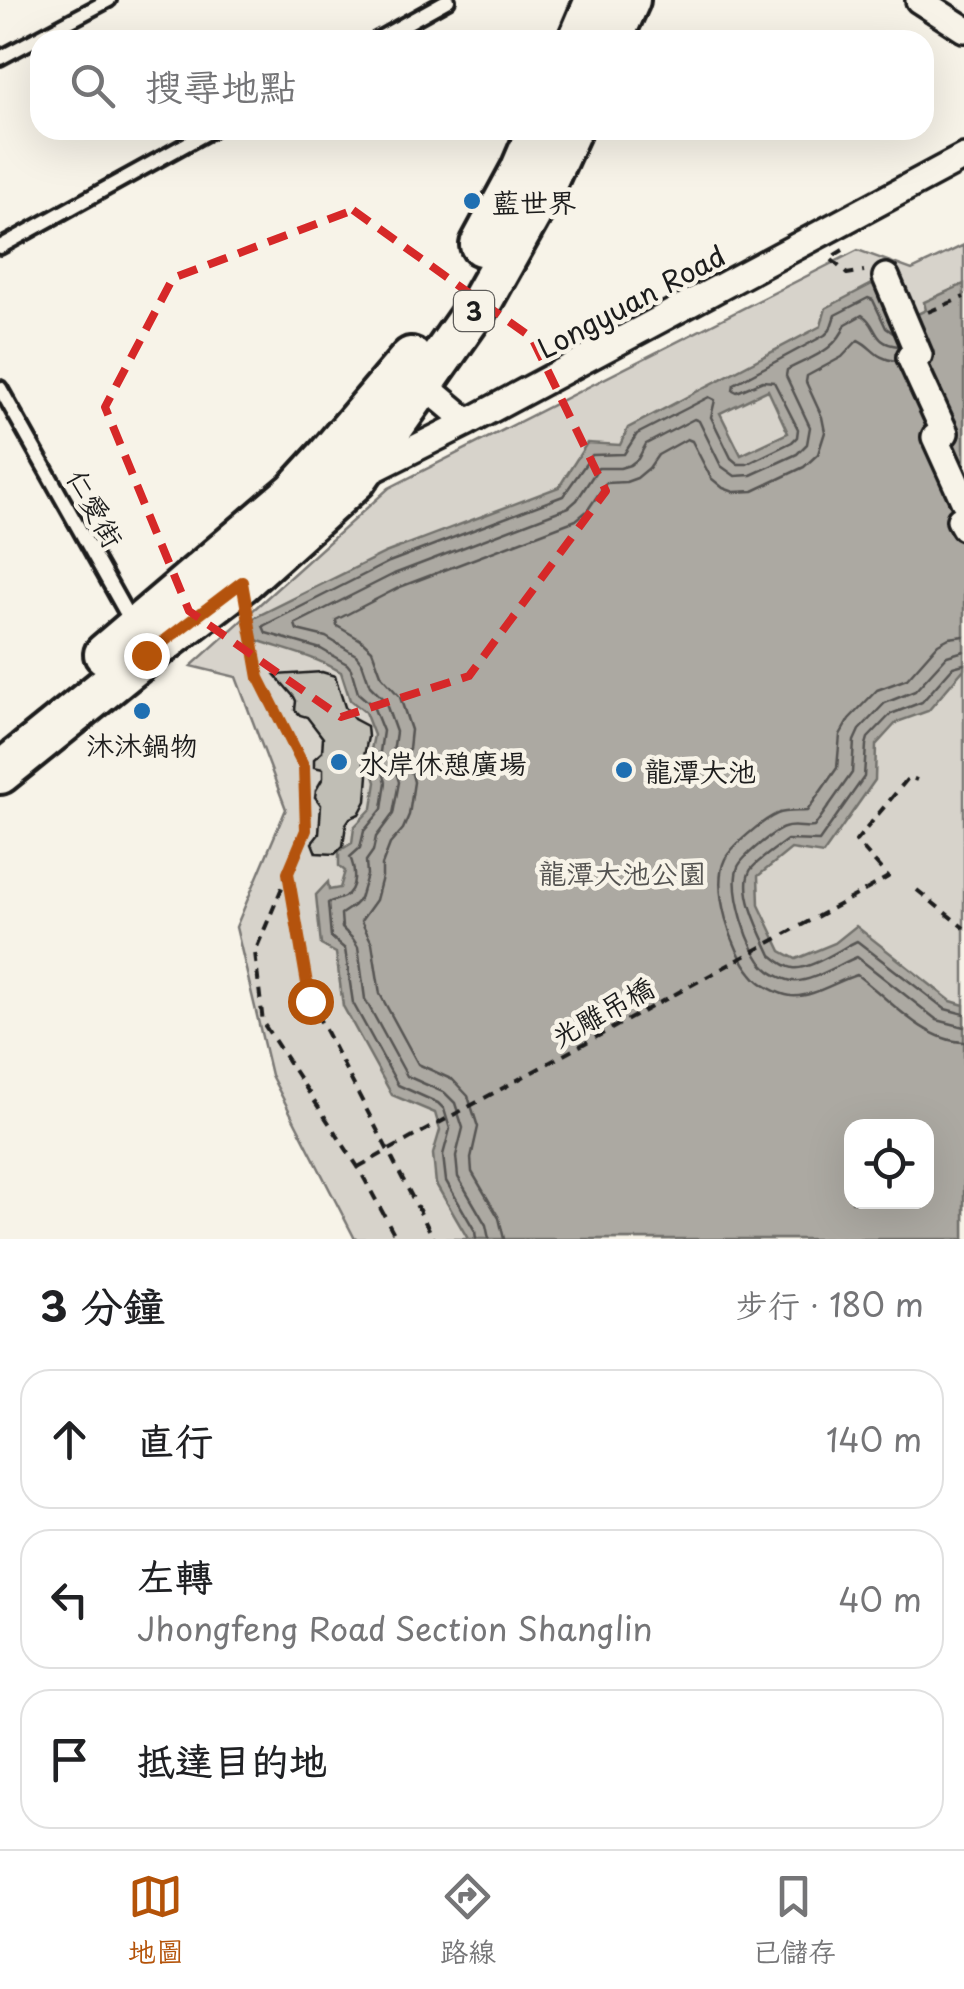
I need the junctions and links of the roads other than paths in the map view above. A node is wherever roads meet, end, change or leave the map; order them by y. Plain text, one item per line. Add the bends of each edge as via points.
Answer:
1 (110, 0) edge
2 (448, 0) edge
3 (596, 0) edge
4 (629, 0) edge
5 (920, 0) edge
6 (964, 28) edge
7 (53, 30) edge
8 (394, 30) edge
9 (583, 30) edge
10 (616, 30) edge
11 (30, 42) edge
12 (0, 58) edge
13 (194, 140) edge
14 (535, 140) edge
15 (565, 140) edge
16 (964, 157) edge
17 (0, 246) edge
18 (886, 277) road end
19 (423, 384) junction
20 (0, 388) edge
21 (468, 422) junction
22 (342, 468) junction
23 (964, 501) edge
24 (964, 518) edge
25 (964, 526) edge
26 (140, 642) junction
27 (0, 738) edge
28 (0, 774) edge

1 - 7 lane
2 - 8 lane
3 - 9 main road
4 - 10 main road
5 - 6 street
11 - 12 lane
13 - 17 lane
14 - 22 main road, 3 via 467,273
15 - 19 main road, 3 via 482,300
16 - 21 street, Longyuan Road
18 - 23 street via 919,354 910,358 945,434 935,437
19 - 21 street
19 - 22 main road, 3
20 - 26 lane, 仁愛街
21 - 22 street, Longyuan Road
22 - 26 main road, 3 via 295,492
22 - 26 main road, 3 via 242,582
24 - 25 street
26 - 27 main road, 3
26 - 28 main road, 3

